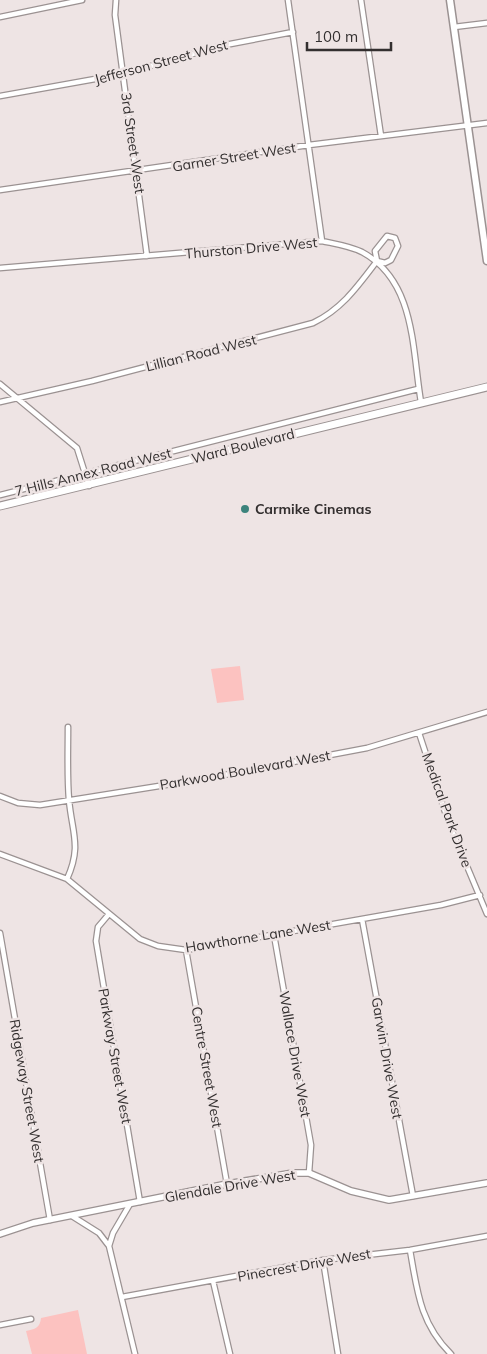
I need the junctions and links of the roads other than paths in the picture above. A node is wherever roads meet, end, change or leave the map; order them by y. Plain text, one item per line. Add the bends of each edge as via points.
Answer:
1 (82, 0) edge
2 (116, 0) edge
3 (288, 0) edge
4 (361, 0) edge
5 (450, 0) edge
6 (0, 17) edge
7 (487, 23) edge
8 (454, 27) junction
9 (293, 32) junction
10 (123, 74) junction
11 (0, 96) edge
12 (487, 123) edge
13 (468, 125) junction
14 (381, 136) junction
15 (309, 146) junction
16 (137, 171) junction
17 (0, 190) edge
18 (487, 213) edge
19 (479, 214) junction
20 (322, 241) junction
21 (147, 256) junction
22 (377, 261) junction
23 (487, 261) edge
24 (0, 268) edge
25 (0, 384) edge
26 (487, 386) edge
27 (418, 389) junction
28 (17, 398) junction
29 (0, 402) edge
30 (420, 402) junction
31 (86, 474) junction
32 (90, 486) junction
33 (0, 495) edge
34 (0, 506) edge
35 (487, 712) edge
36 (68, 727) dead end
37 (419, 733) junction
38 (0, 796) edge
39 (69, 801) junction
40 (0, 856) edge
41 (66, 879) junction
42 (480, 895) junction
43 (109, 914) junction
44 (487, 914) edge
45 (362, 919) junction
46 (0, 933) edge
47 (274, 935) junction
48 (186, 950) junction
49 (309, 1173) junction
50 (227, 1184) junction
51 (487, 1184) edge
52 (412, 1196) junction
53 (140, 1202) junction
54 (130, 1204) junction
55 (72, 1216) junction
56 (50, 1220) junction
57 (0, 1234) edge
58 (487, 1236) edge
59 (110, 1246) junction
60 (410, 1250) junction
61 (323, 1260) junction
62 (213, 1281) junction
63 (122, 1297) junction
64 (31, 1318) dead end
65 (0, 1325) edge
66 (135, 1354) edge
67 (230, 1354) edge
68 (338, 1354) edge
69 (451, 1354) edge

1 - 6 street
2 - 10 street, 3rd Street West
3 - 9 street
4 - 14 street
5 - 8 main road
7 - 8 street
8 - 13 main road
9 - 10 street, Jefferson Street West via 220,46
9 - 15 street
10 - 11 street, Jefferson Street West
10 - 16 street, 3rd Street West
12 - 13 street, Garner Street West
13 - 14 street, Garner Street West
13 - 19 main road
14 - 15 street, Garner Street West
15 - 16 street, Garner Street West
15 - 20 street
16 - 17 street, Garner Street West
16 - 21 street, 3rd Street West
18 - 19 street
19 - 23 main road
20 - 21 street, Thurston Drive West
20 - 22 street, Thurston Drive West via 354,248
21 - 24 street, Thurston Drive West
22 - 22 street via 375,251 382,240 387,236 395,238 398,246 391,260 385,263
22 - 27 street, Thurston Drive West via 394,280 404,301
22 - 28 street, Lillian Road West via 346,301 313,323
25 - 28 street
26 - 30 main road, Ward Boulevard
27 - 30 street, Thurston Drive West
27 - 31 street, 7 Hills Annex Road West
28 - 29 street, Lillian Road West
28 - 31 street via 77,448
30 - 32 main road, Ward Boulevard
31 - 32 street
31 - 33 street, 7 Hills Annex Road West
32 - 34 main road, Ward Boulevard
35 - 37 street, Parkwood Boulevard West
36 - 39 street
37 - 39 street, Parkwood Boulevard West via 317,758
37 - 42 street, Medical Park Drive via 448,821
38 - 39 street, Parkwood Boulevard West via 29,805
39 - 41 street via 76,850
40 - 41 street, Hawthorne Lane West
41 - 43 street, Hawthorne Lane West
42 - 44 street, Medical Park Drive
42 - 45 street, Hawthorne Lane West
43 - 48 street, Hawthorne Lane West via 140,939 158,946
43 - 53 street, Parkway Street West via 98,926 96,941
45 - 47 street, Hawthorne Lane West
45 - 52 street, Garwin Drive West
46 - 56 street, Ridgeway Street West
47 - 48 street, Hawthorne Lane West
47 - 49 street, Wallace Drive West via 311,1145
48 - 50 street, Centre Street West
49 - 50 street, Glendale Drive West
49 - 52 street, Glendale Drive West via 375,1198 389,1200
50 - 53 street, Glendale Drive West
51 - 52 street, Glendale Drive West
53 - 54 street, Glendale Drive West
54 - 55 street, Glendale Drive West
54 - 59 street via 113,1232
55 - 56 street, Glendale Drive West
55 - 59 street via 99,1233
56 - 57 street, Glendale Drive West
58 - 60 street, Pinecrest Drive West
59 - 63 street
60 - 61 street, Pinecrest Drive West
60 - 69 street via 421,1308 430,1328
61 - 62 street, Pinecrest Drive West
61 - 68 street
62 - 63 street, Pinecrest Drive West
62 - 67 street
63 - 66 street
64 - 65 street

